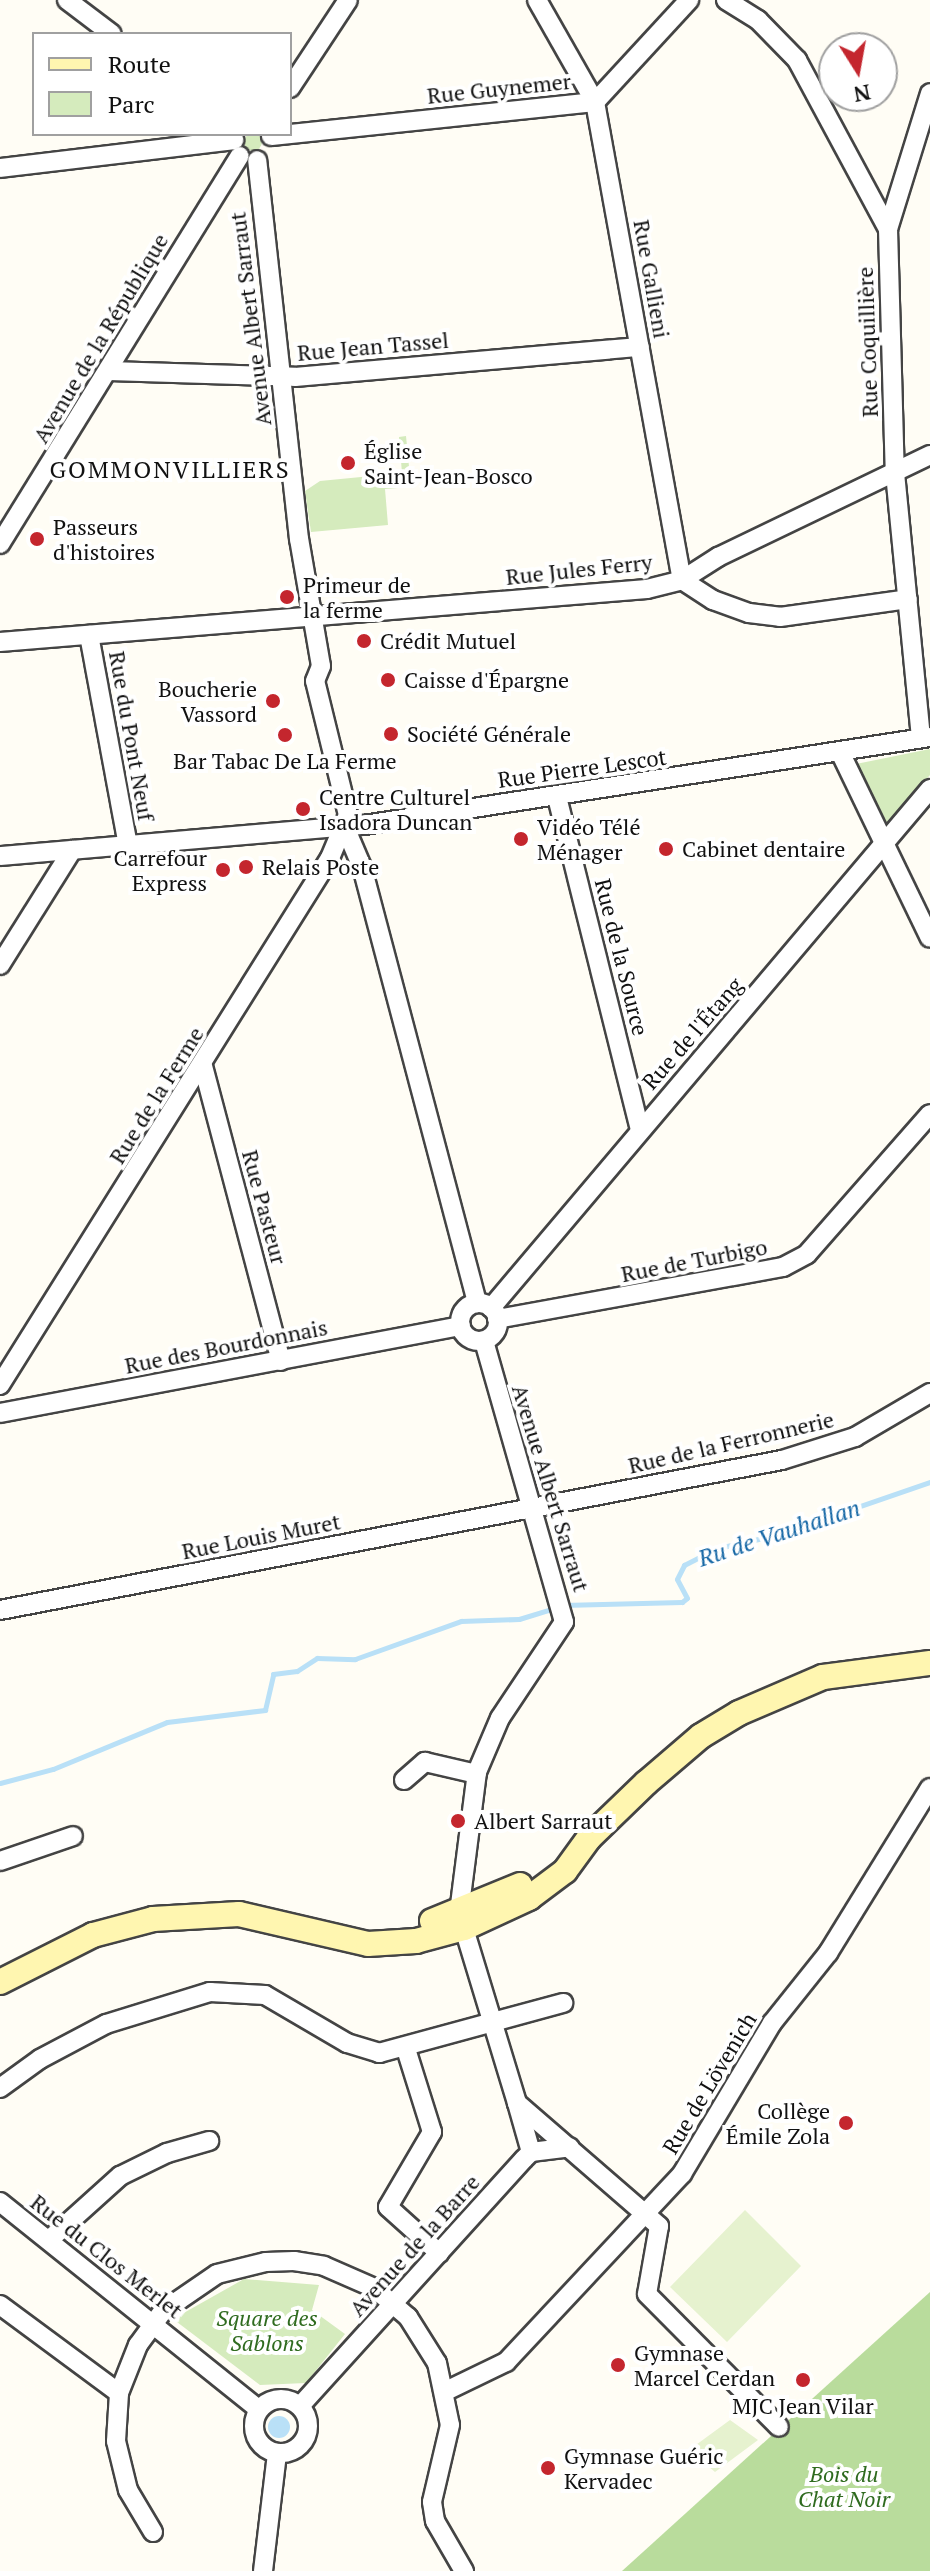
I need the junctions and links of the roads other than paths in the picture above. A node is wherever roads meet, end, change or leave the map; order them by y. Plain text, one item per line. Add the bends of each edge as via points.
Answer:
1 (67, 0) edge
2 (348, 0) edge
3 (537, 0) edge
4 (689, 0) edge
5 (726, 0) edge
6 (109, 32) edge
7 (292, 85) edge
8 (930, 93) edge
9 (595, 102) junction
10 (292, 133) edge
11 (270, 136) edge
12 (241, 148) edge
13 (0, 168) edge
14 (888, 229) junction
15 (640, 347) junction
16 (109, 371) junction
17 (281, 377) junction
18 (930, 455) edge
19 (895, 473) junction
20 (0, 544) edge
21 (682, 580) junction
22 (908, 599) junction
23 (310, 615) junction
24 (89, 635) junction
25 (0, 642) edge
26 (926, 737) edge
27 (841, 754) junction
28 (930, 789) edge
29 (557, 797) junction
30 (345, 827) junction
31 (885, 842) junction
32 (128, 845) junction
33 (72, 850) junction
34 (0, 856) edge
35 (930, 938) edge
36 (0, 965) edge
37 (203, 1066) junction
38 (930, 1114) edge
39 (640, 1129) junction
40 (488, 1310) junction
41 (461, 1326) junction
42 (484, 1341) junction
43 (281, 1361) junction
44 (0, 1385) edge
45 (930, 1393) edge
46 (0, 1413) edge
47 (531, 1509) junction
48 (0, 1610) edge
49 (930, 1663) edge
50 (477, 1774) junction
51 (404, 1780) dead end
52 (930, 1788) edge
53 (73, 1836) dead end
54 (0, 1861) edge
55 (462, 1920) junction
56 (0, 1982) edge
57 (563, 2003) dead end
58 (493, 2023) junction
59 (406, 2049) junction
60 (0, 2088) edge
61 (517, 2103) junction
62 (209, 2141) dead end
63 (570, 2147) junction
64 (531, 2152) junction
65 (0, 2202) edge
66 (642, 2213) junction
67 (49, 2240) junction
68 (439, 2253) junction
69 (394, 2303) junction
70 (0, 2305) edge
71 (153, 2323) junction
72 (446, 2391) junction
73 (119, 2393) junction
74 (300, 2406) junction
75 (258, 2409) junction
76 (779, 2427) dead end
77 (277, 2453) junction
78 (153, 2532) dead end
79 (263, 2571) edge
80 (464, 2571) edge

1 - 6 street
2 - 7 street
3 - 9 street, Rue Gallieni
4 - 9 street, Rue Guynemer
5 - 14 street, Rue Coquillière via 758,20 797,60
8 - 14 street
9 - 10 street, Rue Guynemer
9 - 15 street, Rue Gallieni
11 - 12 street, Avenue de la République via 269,151
12 - 13 street
12 - 16 street, Avenue de la République
12 - 17 street, Avenue Albert Sarraut
14 - 19 street, Rue Coquillière
15 - 17 street, Rue Jean Tassel
15 - 21 street, Rue Gallieni
16 - 17 street, Rue Jean Tassel
16 - 20 street, Avenue de la République
17 - 23 street, Avenue Albert Sarraut via 305,538
18 - 19 street, Rue Jules Ferry
19 - 21 street, Rue Jules Ferry via 732,550
19 - 22 street, Rue Coquillière
21 - 22 street via 725,604 780,617
21 - 23 street, Rue Jules Ferry via 647,589
22 - 26 street, Rue Coquillière
23 - 24 street, Rue Jules Ferry
23 - 30 street, Avenue Albert Sarraut via 321,666 315,681 328,746 337,758 348,815
24 - 25 street, Rue Jules Ferry
24 - 32 street, Rue du Pont Neuf
26 - 27 street, Rue Pierre Lescot
27 - 29 street, Rue Pierre Lescot
27 - 31 street
28 - 31 street, Rue de l'Étang
29 - 30 street, Rue Pierre Lescot
29 - 39 street, Rue de la Source
30 - 32 street, Rue Pierre Lescot
30 - 37 street, Rue de la Ferme
30 - 40 street via 362,867
31 - 35 street
31 - 39 street, Rue de l'Étang
32 - 33 street, Rue Pierre Lescot
33 - 34 street, Rue Pierre Lescot
33 - 36 street
37 - 43 street, Rue Pasteur
37 - 44 street, Rue de la Ferme
38 - 40 street, Rue de Turbigo via 807,1254 783,1267
39 - 40 street, Rue de l'Étang
40 - 41 street via 464,1311
40 - 42 street via 496,1330
41 - 42 street via 466,1337
41 - 43 street, Rue des Bourdonnais
42 - 47 street, Avenue Albert Sarraut
43 - 46 street, Rue des Bourdonnais
45 - 47 street, Rue de la Ferronnerie via 895,1417 819,1450
47 - 48 street, Rue Louis Muret
47 - 50 street, Avenue Albert Sarraut via 562,1605 562,1633 500,1718
49 - 55 main road via 823,1677 739,1713 701,1736 589,1838
50 - 51 street via 425,1762
50 - 55 street, Avenue Albert Sarraut
52 - 66 street, Rue de Lövenich via 828,1953 772,2023 706,2139 682,2174
53 - 54 street
55 - 56 main road via 327,1935 239,1914 153,1919 93,1935
55 - 58 street
57 - 58 street
58 - 59 street
58 - 61 street
59 - 60 street via 361,2049 265,1995 210,1992 106,2024 40,2059
59 - 68 street via 432,2132 388,2207
61 - 63 street
61 - 64 street
62 - 67 street via 167,2153 120,2176
63 - 64 street
63 - 66 street
64 - 68 street, Avenue de la Barre
65 - 67 street, Rue du Clos Merlet
66 - 72 street, Rue de Lövenich via 506,2362
66 - 76 street via 659,2226 647,2294
67 - 71 street, Rue du Clos Merlet
68 - 69 street, Avenue de la Barre
69 - 71 street via 361,2281 324,2266 266,2262 217,2274 189,2290
69 - 72 street via 420,2332
69 - 74 street, Avenue de la Barre
70 - 73 street
71 - 73 street
71 - 75 street, Rue du Clos Merlet
72 - 80 street via 449,2445 432,2502 435,2521
73 - 78 street via 120,2466
74 - 75 street via 279,2398
74 - 77 street via 308,2421 305,2438 294,2450
75 - 77 street via 254,2433 263,2447
77 - 79 street

